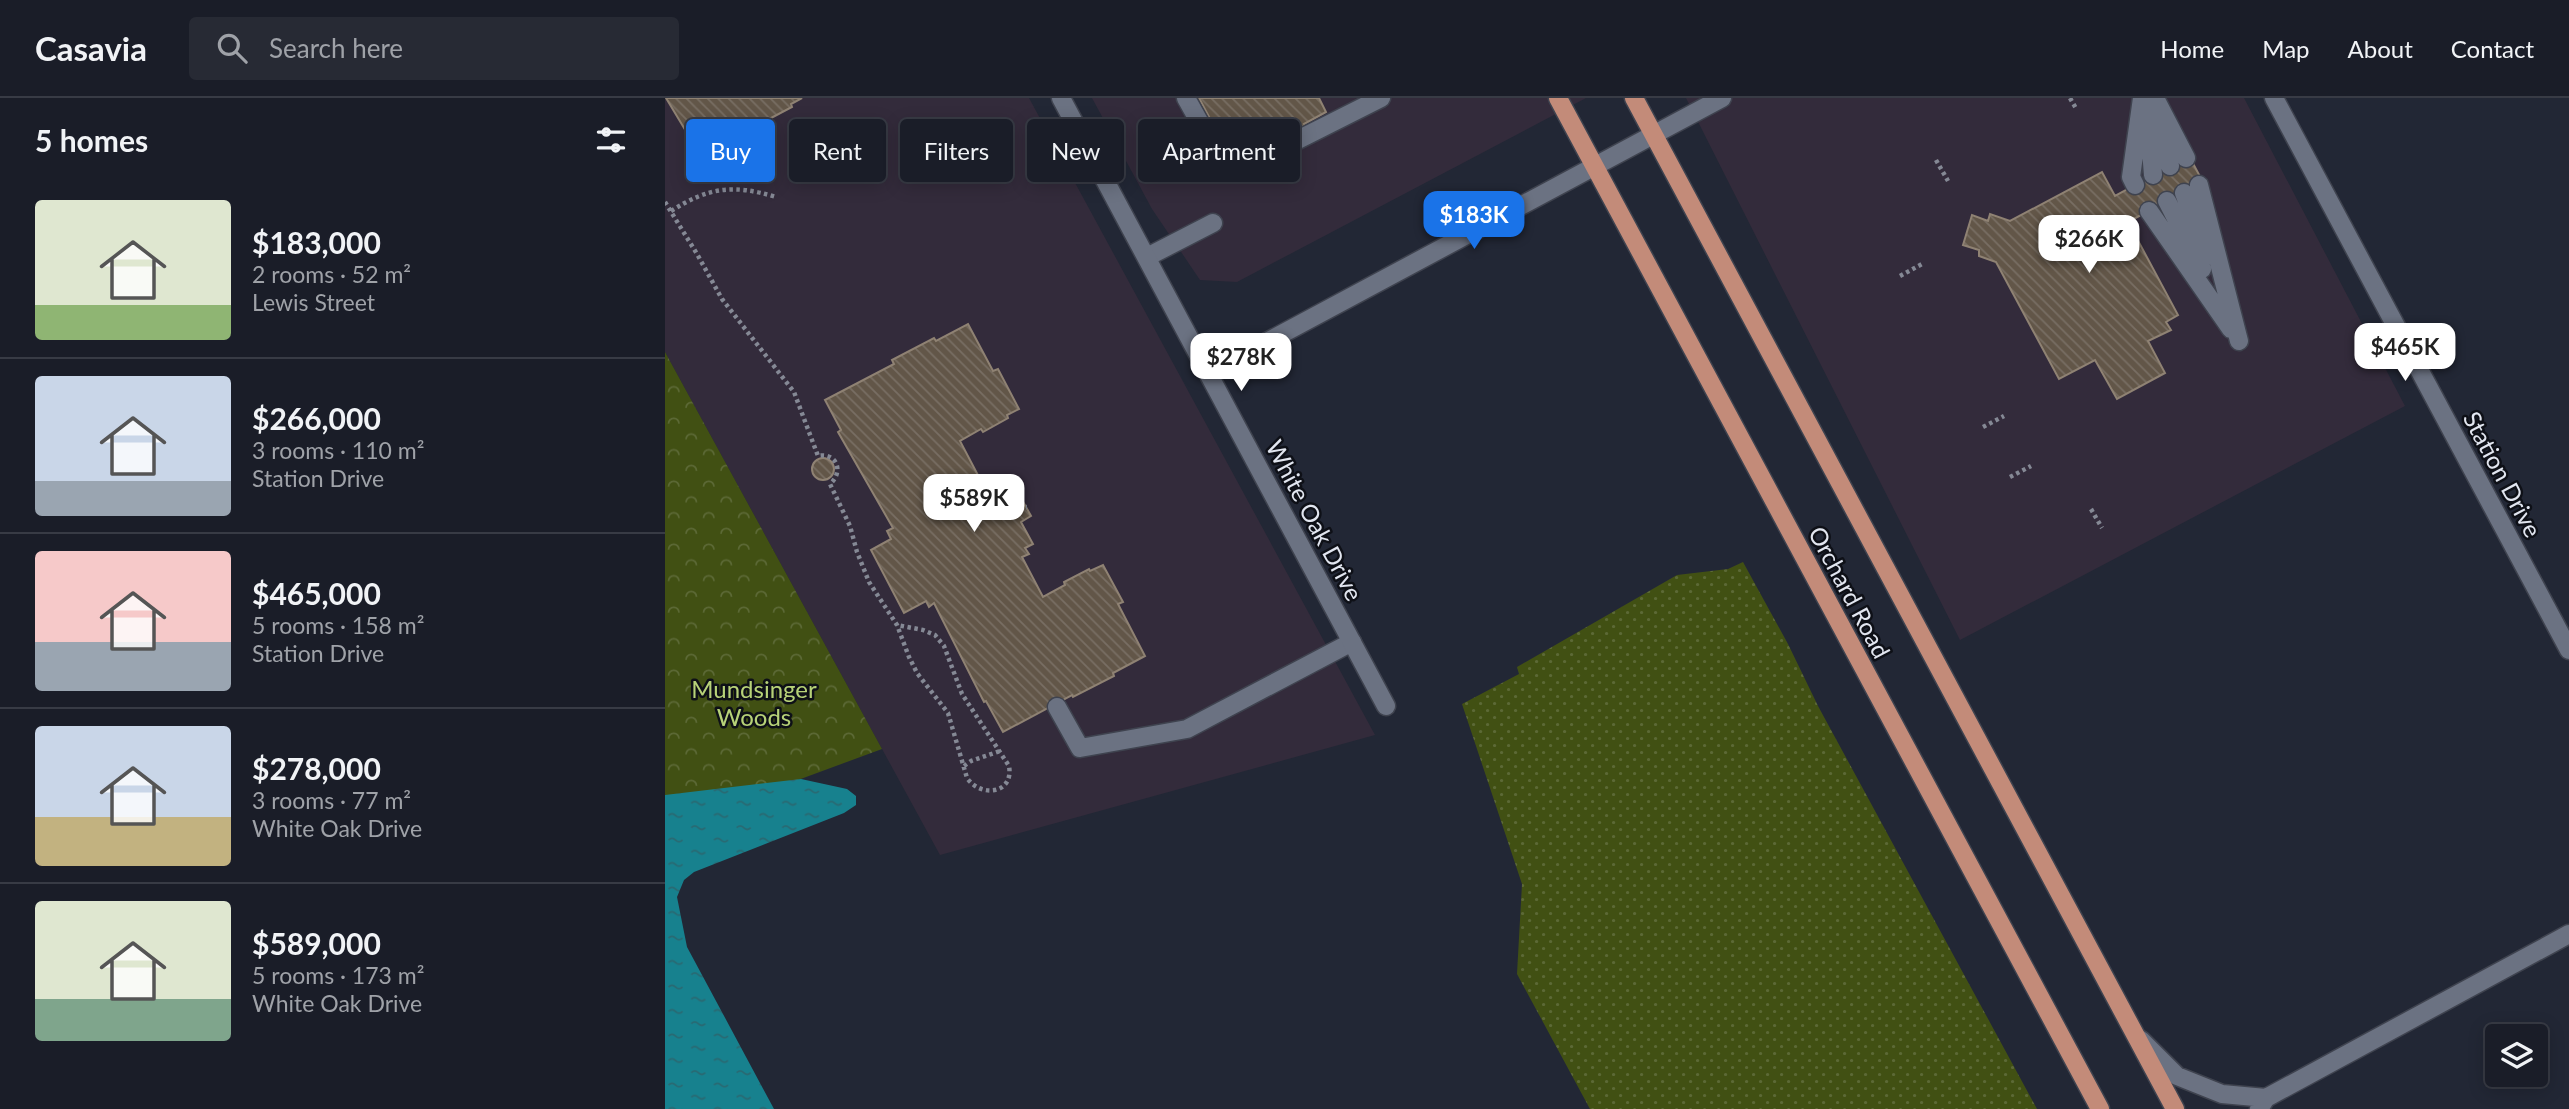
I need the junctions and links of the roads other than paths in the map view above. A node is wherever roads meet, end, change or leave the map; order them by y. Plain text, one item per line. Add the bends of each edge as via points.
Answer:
1 (1061, 98) edge
2 (1186, 98) edge
3 (1381, 98) edge
4 (1557, 98) edge
5 (1634, 98) edge
6 (1722, 98) edge
7 (2149, 98) edge
8 (2274, 98) edge
9 (1654, 135) junction
10 (2178, 162) dead end
11 (1593, 166) junction
12 (2153, 176) dead end
13 (2135, 185) dead end
14 (2191, 188) dead end
15 (2167, 201) dead end
16 (2149, 211) dead end
17 (1213, 223) dead end
18 (1147, 257) junction
19 (2239, 341) junction
20 (1209, 373) junction
21 (1352, 642) junction
22 (2569, 650) edge
23 (1386, 706) dead end
24 (1057, 707) dead end
25 (2569, 934) edge
26 (2134, 1032) junction
27 (2262, 1103) edge
28 (2099, 1109) edge
29 (2175, 1109) edge

1 - 18 street, White Oak Drive
2 - 3 street via 1220,159 1248,166
4 - 11 main road, Orchard Road
5 - 9 main road, Orchard Road
6 - 9 street
7 - 10 street
7 - 12 street
7 - 13 street via 2131,177
8 - 22 street, Station Drive
9 - 11 street
9 - 26 main road, Orchard Road
11 - 20 street
11 - 28 main road, Orchard Road
14 - 19 street
15 - 19 street
16 - 19 street
17 - 18 street
18 - 20 street, White Oak Drive
20 - 21 street, White Oak Drive
21 - 23 street, White Oak Drive
21 - 24 street via 1187,729 1080,748
25 - 27 street
26 - 27 street via 2177,1076 2222,1094
26 - 29 main road, Orchard Road

